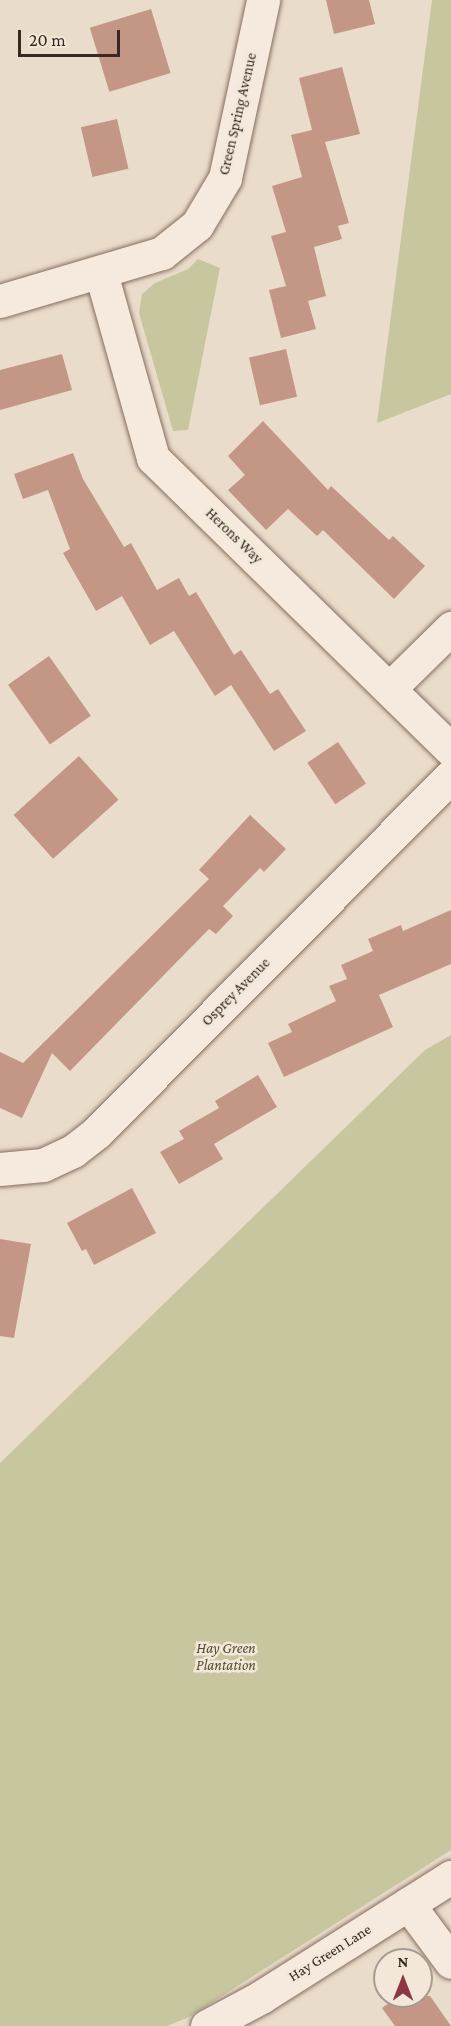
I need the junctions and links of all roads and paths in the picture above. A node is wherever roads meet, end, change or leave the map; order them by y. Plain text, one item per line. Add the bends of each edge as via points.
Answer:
1 (263, 0) edge
2 (101, 273) junction
3 (0, 301) edge
4 (451, 628) edge
5 (390, 688) junction
6 (451, 750) edge
7 (451, 776) edge
8 (0, 1169) edge
9 (451, 1877) edge
10 (408, 1904) junction
11 (451, 1962) edge
12 (207, 2026) edge

1 - 2 street, Green Spring Avenue via 225,178 197,225 162,253
2 - 3 street, Green Spring Avenue
2 - 5 street, Herons Way via 153,458
4 - 5 street
5 - 6 street, Herons Way
7 - 8 street, Osprey Avenue via 97,1132 73,1151 43,1165
9 - 10 street, Hay Green Lane
10 - 11 street
10 - 12 street, Hay Green Lane via 261,1997

